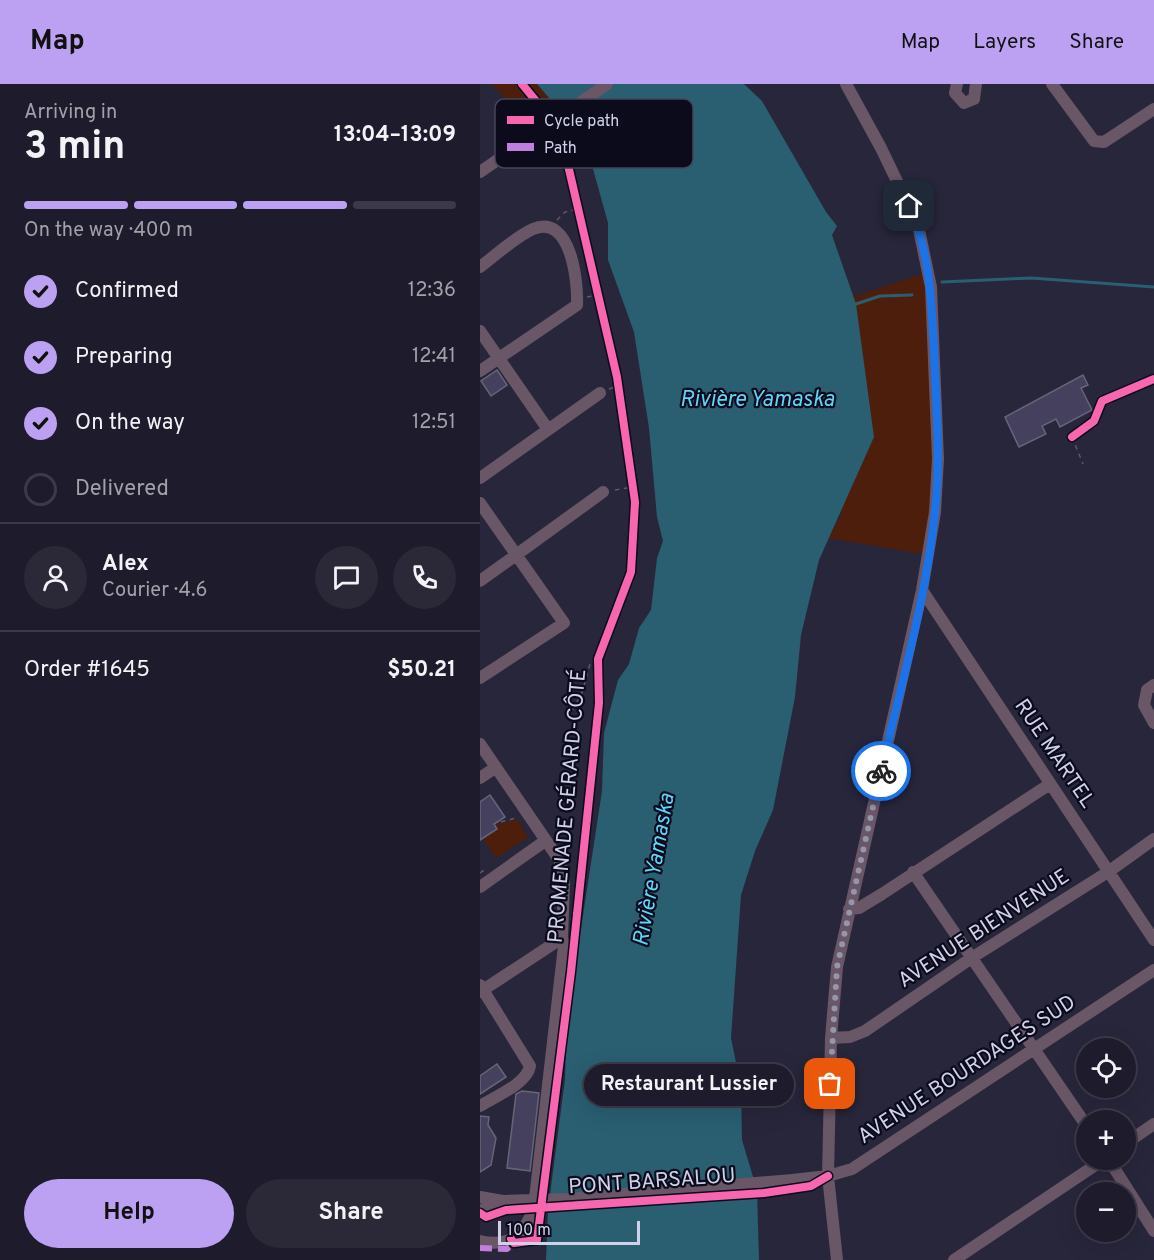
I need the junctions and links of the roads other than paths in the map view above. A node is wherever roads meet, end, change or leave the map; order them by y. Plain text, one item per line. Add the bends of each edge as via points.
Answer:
1 (607, 84) edge
2 (846, 84) edge
3 (957, 84) edge
4 (976, 84) edge
5 (1052, 84) edge
6 (585, 99) edge
7 (1154, 109) edge
8 (495, 162) edge
9 (480, 172) edge
10 (480, 267) edge
11 (480, 331) edge
12 (499, 358) junction
13 (480, 371) edge
14 (605, 391) road end
15 (547, 428) junction
16 (480, 478) edge
17 (609, 491) road end
18 (480, 503) edge
19 (518, 553) junction
20 (480, 580) edge
21 (922, 590) junction
22 (480, 678) edge
23 (1154, 686) edge
24 (1154, 723) edge
25 (480, 744) edge
26 (496, 767) junction
27 (480, 778) edge
28 (1050, 784) junction
29 (1154, 839) edge
30 (545, 841) junction
31 (913, 872) junction
32 (1108, 872) junction
33 (480, 886) edge
34 (849, 909) junction
35 (562, 938) junction
36 (1154, 940) edge
37 (973, 957) junction
38 (1154, 970) edge
39 (481, 989) edge
40 (831, 1038) junction
41 (1034, 1049) junction
42 (480, 1106) edge
43 (1076, 1110) edge
44 (1154, 1124) edge
45 (1136, 1136) edge
46 (1088, 1170) edge
47 (1115, 1170) edge
48 (828, 1176) junction
49 (792, 1180) joint
50 (482, 1200) edge
51 (507, 1201) junction
52 (480, 1211) edge
53 (1154, 1231) edge
54 (480, 1242) edge
55 (837, 1260) edge
56 (954, 1260) edge

1 - 6 street
2 - 21 street via 918,225 931,287 938,459 935,512
3 - 4 street via 955,93 964,103 974,99
5 - 7 street via 1094,141 1104,142
8 - 9 street
10 - 12 street via 534,228 550,228 560,234 570,252 578,281 577,305
11 - 12 street
12 - 13 street
12 - 15 street
14 - 15 street
15 - 16 street
17 - 19 street
18 - 19 street
19 - 20 street
19 - 22 street via 564,623
21 - 28 street, RUE MARTEL
21 - 34 street
23 - 24 street via 1147,690 1144,705
25 - 26 street
26 - 27 street
26 - 30 street
28 - 31 street
28 - 32 street, RUE MARTEL
29 - 32 street, AVENUE BIENVENUE
30 - 33 street
30 - 35 street via 560,861 564,883
31 - 34 street via 859,908
31 - 37 street
32 - 36 street, RUE MARTEL
32 - 37 street, AVENUE BIENVENUE
34 - 40 street via 837,967
35 - 39 street
35 - 54 street via 559,1003 534,1207 528,1226 517,1236 493,1244
37 - 40 street, AVENUE BIENVENUE via 865,1031
37 - 41 street
38 - 41 street, AVENUE BOURDAGES SUD
39 - 42 street via 530,1066 523,1078
40 - 48 street
41 - 43 street
41 - 48 street, AVENUE BOURDAGES SUD via 852,1169
44 - 45 street
46 - 56 street
47 - 53 street
48 - 49 street, AVENUE BOURDAGES SUD
48 - 55 street
49 - 51 street, PONT BARSALOU
50 - 51 street
51 - 52 street

